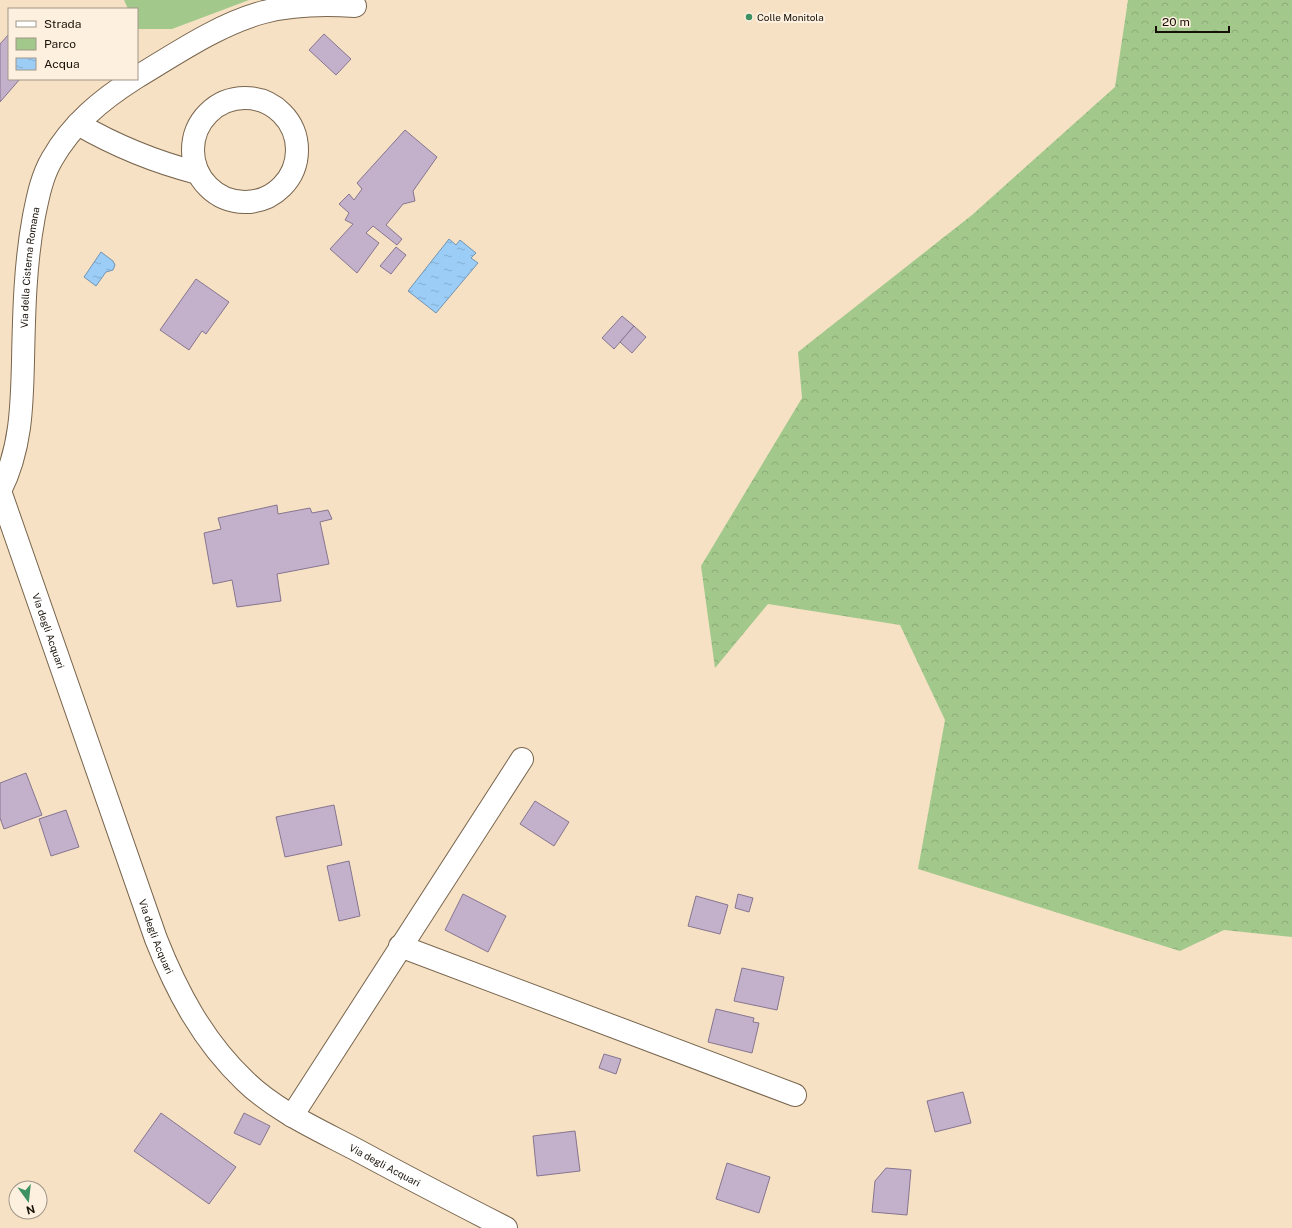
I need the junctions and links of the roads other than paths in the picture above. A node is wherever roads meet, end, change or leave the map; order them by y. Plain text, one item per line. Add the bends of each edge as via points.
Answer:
1 (355, 6) dead end
2 (138, 76) edge
3 (132, 80) edge
4 (78, 124) junction
5 (198, 173) junction
6 (0, 491) edge
7 (522, 759) dead end
8 (400, 946) junction
9 (795, 1096) dead end
10 (292, 1116) junction
11 (506, 1228) edge

1 - 2 street via 320,4 280,8 252,16 215,32
3 - 4 street, Via della Cisterna Romana via 108,96
4 - 5 street via 108,142 130,151 160,163
4 - 6 street, Via della Cisterna Romana via 52,159 39,194 26,272 22,414 15,451
5 - 5 street via 193,157 196,134 200,124 211,111 226,102 242,99 259,100 275,108 287,120 294,135 297,152 293,169 284,184 272,195 255,201 238,202 222,197 208,187
6 - 10 street, Via degli Acquari via 156,939 173,981 192,1015 225,1060 257,1092
7 - 8 street
8 - 9 street
8 - 10 street
10 - 11 street, Via degli Acquari

